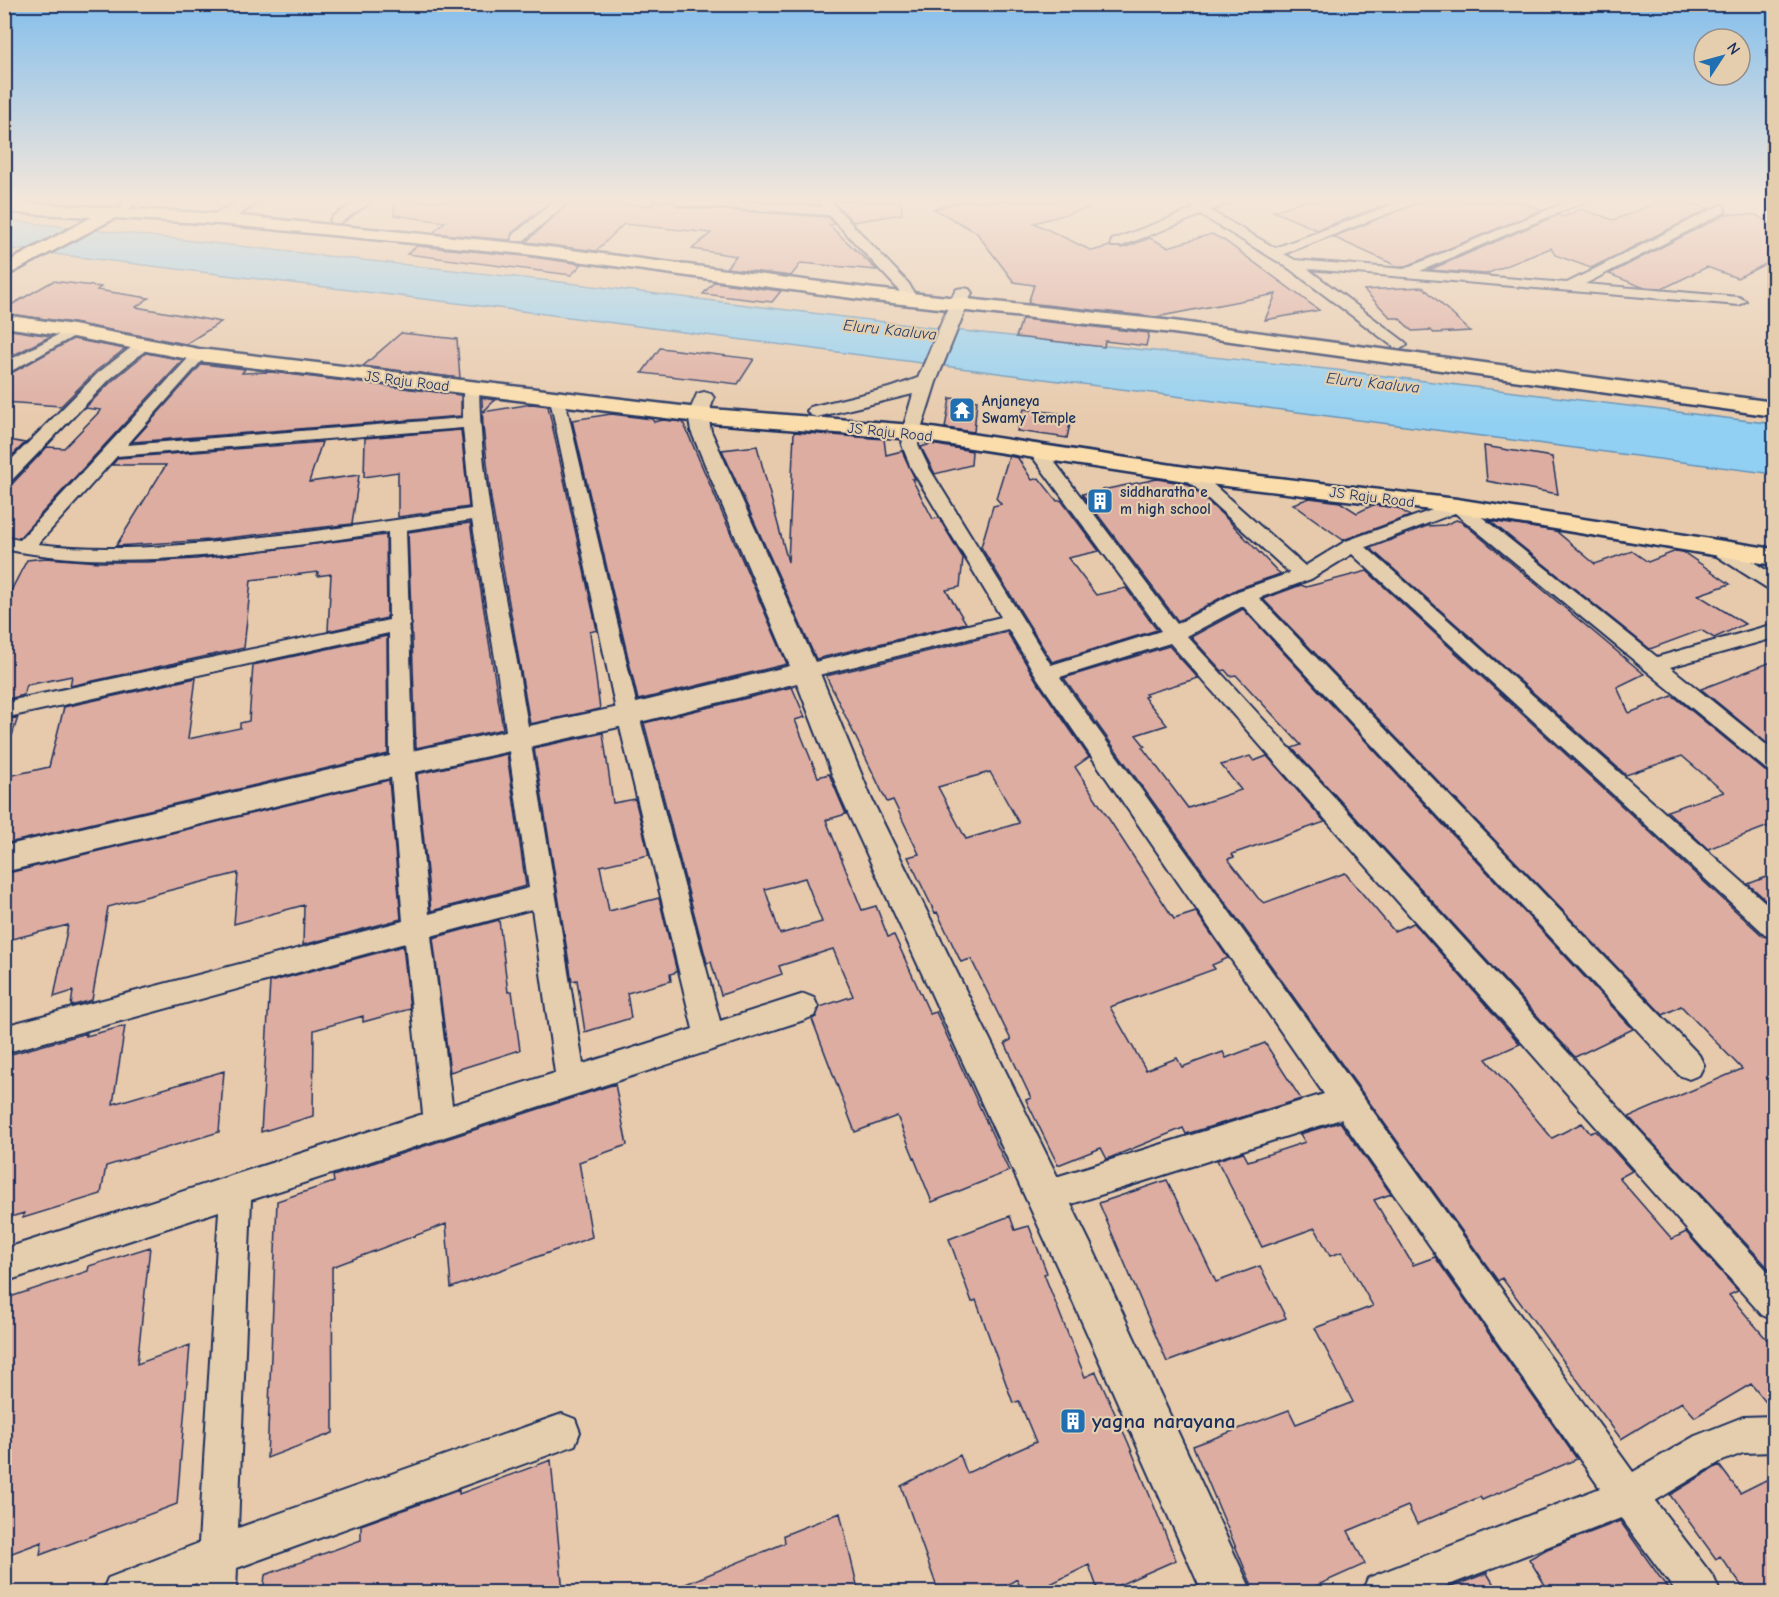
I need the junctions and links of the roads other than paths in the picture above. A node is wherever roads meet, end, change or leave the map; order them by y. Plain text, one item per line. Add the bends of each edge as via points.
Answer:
1 (755, 276) edge
2 (783, 276) edge
3 (891, 276) edge
4 (1307, 276) edge
5 (1441, 276) edge
6 (1591, 276) edge
7 (1567, 288) junction
8 (907, 293) junction
9 (961, 299) junction
10 (1739, 301) dead end
11 (4, 306) edge
12 (4, 321) edge
13 (73, 331) junction
14 (1400, 345) junction
15 (142, 346) junction
16 (199, 355) junction
17 (4, 370) edge
18 (926, 382) junction
19 (471, 389) junction
20 (1774, 394) edge
21 (558, 399) junction
22 (701, 406) junction
23 (1774, 409) edge
24 (817, 411) junction
25 (470, 422) junction
26 (913, 427) junction
27 (113, 451) junction
28 (1038, 452) junction
29 (1192, 475) junction
30 (4, 478) edge
31 (1457, 506) junction
32 (482, 513) junction
33 (397, 526) junction
34 (1774, 541) edge
35 (4, 543) edge
36 (1353, 545) junction
37 (24, 548) junction
38 (1719, 549) junction
39 (1774, 557) edge
40 (1304, 575) junction
41 (1774, 584) edge
42 (1245, 596) junction
43 (1014, 621) junction
44 (401, 624) junction
45 (1774, 631) edge
46 (1174, 634) junction
47 (1653, 665) junction
48 (806, 671) junction
49 (1046, 674) junction
50 (4, 710) edge
51 (628, 715) junction
52 (519, 737) junction
53 (1774, 763) edge
54 (402, 764) junction
55 (4, 859) edge
56 (542, 895) junction
57 (1774, 926) edge
58 (417, 929) junction
59 (804, 1007) dead end
60 (710, 1038) junction
61 (4, 1040) edge
62 (1689, 1065) dead end
63 (571, 1083) junction
64 (1347, 1102) junction
65 (439, 1125) junction
66 (236, 1189) junction
67 (1046, 1196) junction
68 (4, 1266) edge
69 (1774, 1303) edge
70 (562, 1432) dead end
71 (1774, 1434) edge
72 (1628, 1496) junction
73 (218, 1555) junction
74 (122, 1593) edge
75 (216, 1593) edge
76 (1227, 1593) edge
77 (1382, 1593) edge
78 (1700, 1593) edge

1 - 8 main road
2 - 8 main road
3 - 8 street
4 - 14 street
5 - 7 street
6 - 7 street
7 - 10 street
8 - 9 main road
9 - 14 main road
9 - 18 street
9 - 23 main road
11 - 22 main road, JS Raju Road via 307,356
12 - 13 main road, JS Raju Road
13 - 15 main road, JS Raju Road
13 - 17 street
14 - 20 main road
15 - 16 main road, JS Raju Road
15 - 30 street via 104,376
16 - 19 main road, JS Raju Road
16 - 27 street
18 - 24 street
18 - 26 street
19 - 21 main road, JS Raju Road
19 - 25 street
21 - 22 main road, JS Raju Road
21 - 51 street
22 - 24 main road, JS Raju Road
22 - 26 main road, JS Raju Road
22 - 48 street via 701,431
24 - 26 main road, JS Raju Road
25 - 27 street
25 - 32 street
26 - 28 main road, JS Raju Road
26 - 34 main road, JS Raju Road via 1413,486
26 - 43 street via 910,445 920,468
27 - 37 street
28 - 29 main road, JS Raju Road
28 - 46 street
29 - 31 main road, JS Raju Road
29 - 40 street
31 - 36 street
31 - 38 main road, JS Raju Road
31 - 47 street
32 - 33 street
32 - 52 street
33 - 37 street via 165,553 81,554
33 - 44 street
35 - 37 street
36 - 40 street
36 - 57 street
38 - 39 main road, JS Raju Road
38 - 41 street
40 - 42 street
42 - 46 street
42 - 62 street
43 - 48 street
43 - 49 street
44 - 50 street
44 - 54 street
45 - 47 street
46 - 49 street
46 - 69 street
47 - 53 street
48 - 51 street
48 - 67 street via 857,800
49 - 64 street
51 - 52 street
51 - 60 street
52 - 54 street
52 - 56 street
54 - 55 street
54 - 58 street
56 - 58 street
56 - 63 street
58 - 61 street
58 - 65 street
59 - 60 street
60 - 63 street
63 - 65 street
64 - 67 street
64 - 72 street
65 - 66 street
66 - 68 street
66 - 73 street
67 - 76 street
70 - 73 street
71 - 72 street via 1743,1435 1708,1449
72 - 77 street
72 - 78 street
73 - 74 street
73 - 75 street

